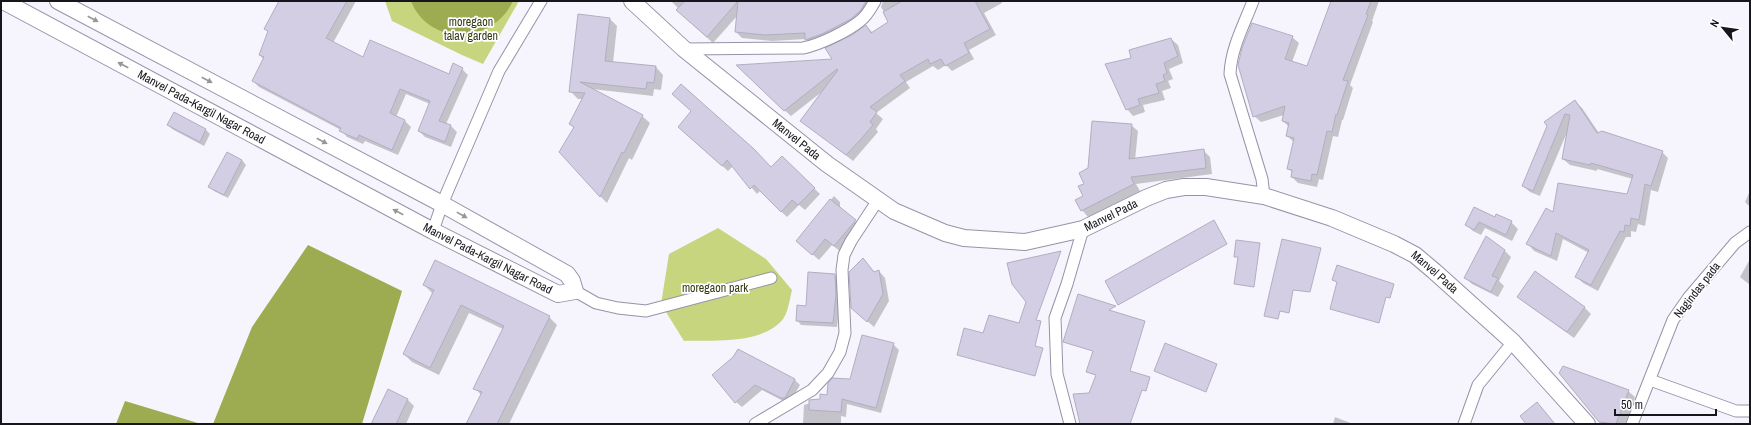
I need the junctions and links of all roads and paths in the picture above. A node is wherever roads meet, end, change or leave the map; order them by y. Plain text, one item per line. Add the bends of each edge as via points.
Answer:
1 (3, 1) edge
2 (58, 1) edge
3 (541, 1) edge
4 (632, 1) edge
5 (875, 1) edge
6 (1253, 1) edge
7 (684, 49) junction
8 (1264, 196) junction
9 (878, 200) junction
10 (442, 204) junction
11 (1083, 229) junction
12 (433, 231) junction
13 (1750, 232) edge
14 (771, 278) dead end
15 (575, 291) junction
16 (1513, 342) junction
17 (1650, 380) junction
18 (1750, 410) edge
19 (755, 424) edge
20 (1070, 424) edge
21 (1464, 424) edge
22 (1587, 424) edge
23 (1632, 424) edge

12 -> 1 street, Manvel Pada-Kargil Nagar Road
2 -> 10 street, Manvel Pada-Kargil Nagar Road
3 - 10 street via 499,72
4 - 7 street, Manvel Pada
5 - 7 street via 861,21 816,45 804,48
6 - 8 street via 1233,51 1230,74 1262,179
7 - 9 street, Manvel Pada via 827,164
8 - 11 street, Manvel Pada via 1206,187 1166,190
8 - 16 street, Manvel Pada via 1332,218 1415,255
9 - 11 street, Manvel Pada via 894,211 945,233 964,238 1025,242
9 - 19 street via 844,255 842,270 845,333 840,352 828,373 812,390
10 - 12 street
10 -> 15 street, Manvel Pada-Kargil Nagar Road via 567,274
11 - 20 street via 1055,318 1057,374
12 - 15 street, Manvel Pada-Kargil Nagar Road via 558,294
13 - 17 street, Nagindas pada via 1734,243 1673,320
14 - 15 street via 646,311 596,303
16 - 21 street via 1478,385
16 - 22 street, Manvel Pada
17 - 18 street via 1736,411
17 - 23 street, Nagindas pada

